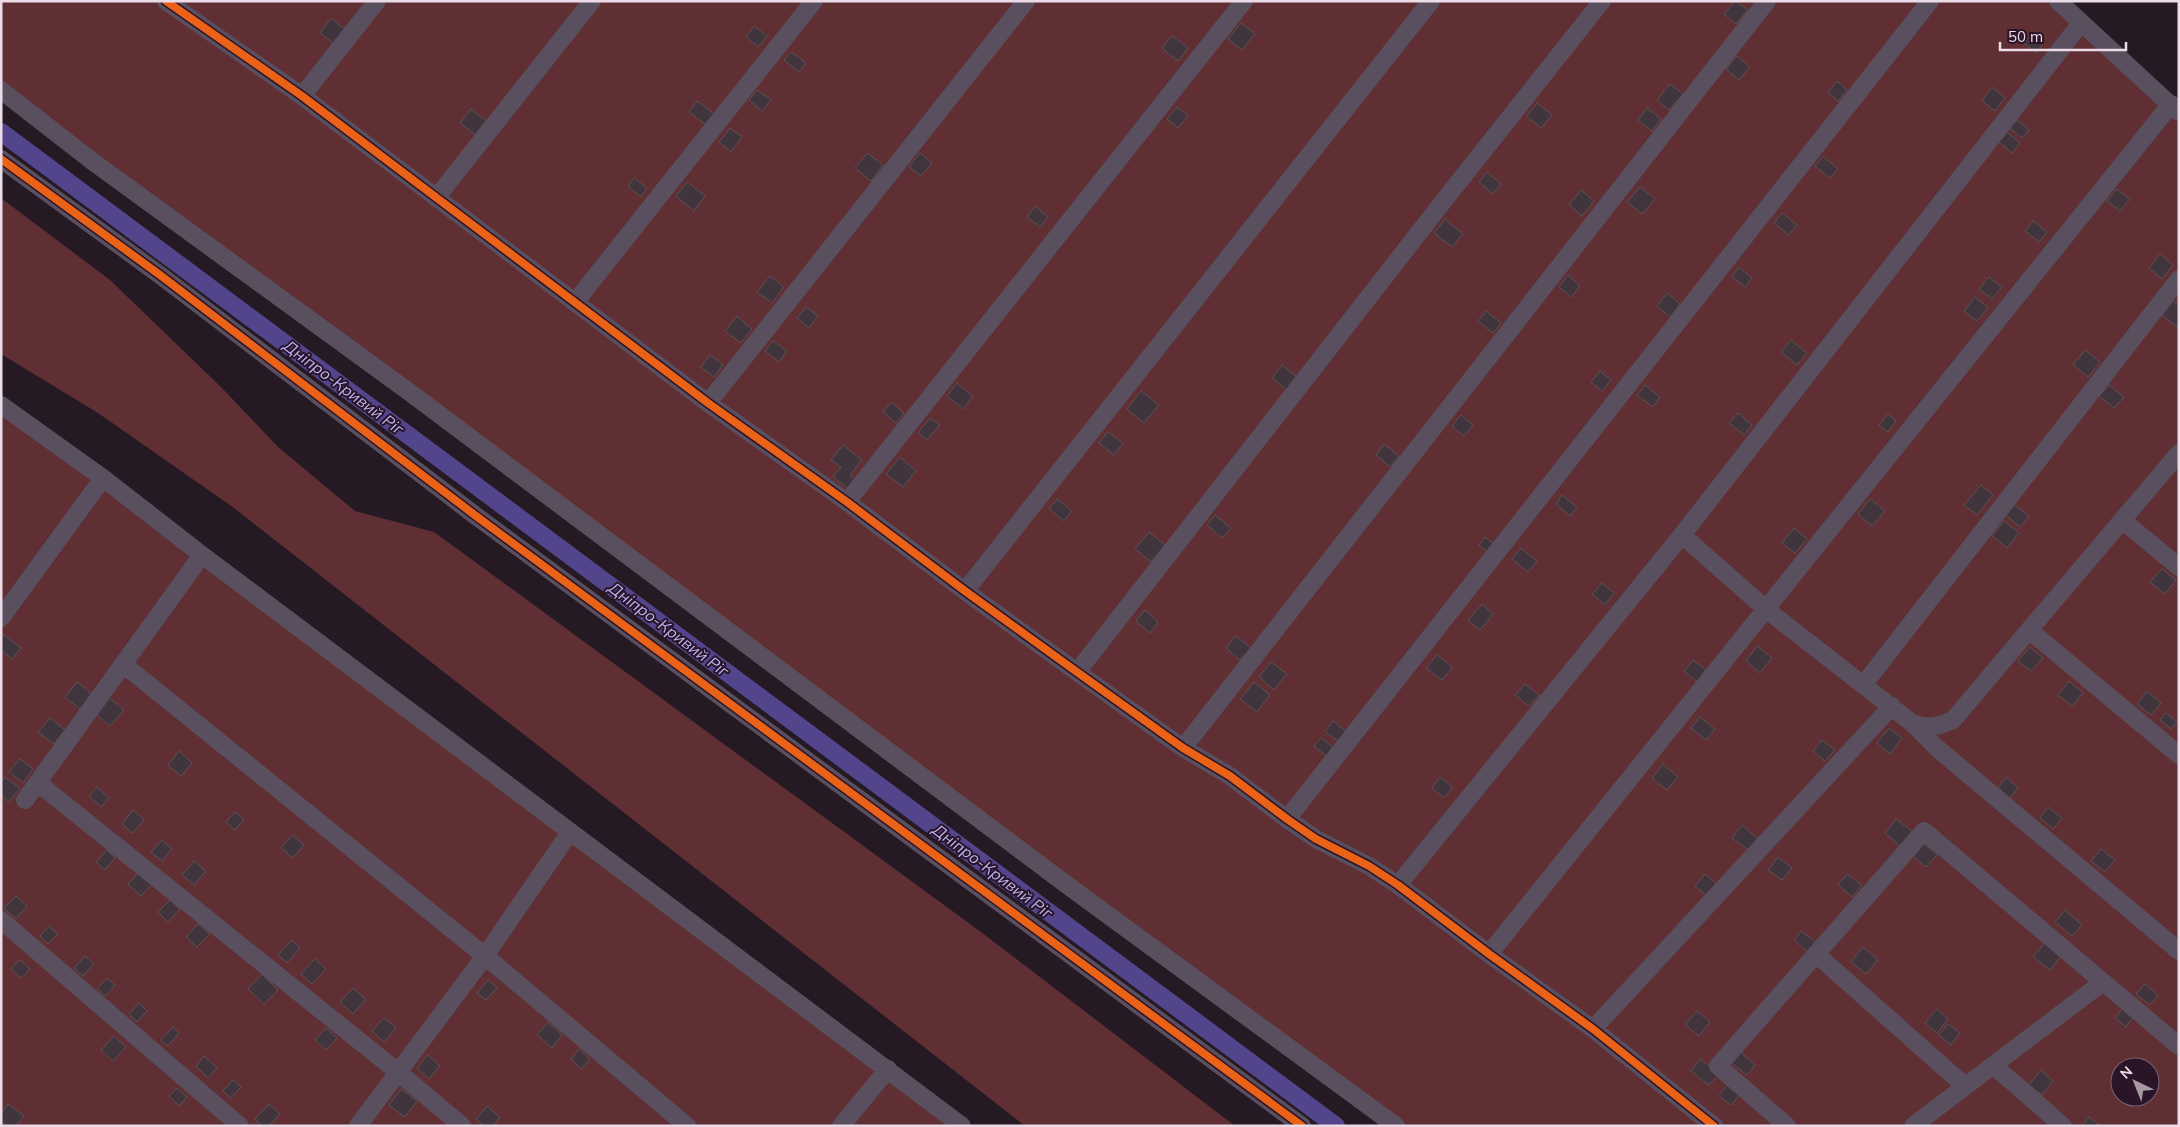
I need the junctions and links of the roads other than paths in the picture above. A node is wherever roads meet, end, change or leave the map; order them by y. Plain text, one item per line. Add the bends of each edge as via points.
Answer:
1 (166, 1) edge
2 (377, 1) edge
3 (592, 1) edge
4 (814, 1) edge
5 (1026, 1) edge
6 (1244, 1) edge
7 (1431, 1) edge
8 (1602, 1) edge
9 (1766, 1) edge
10 (1930, 1) edge
11 (2058, 1) edge
12 (2081, 23) junction
13 (1, 90) edge
14 (302, 96) junction
15 (2175, 108) edge
16 (1, 159) edge
17 (436, 198) junction
18 (2179, 279) edge
19 (576, 301) junction
20 (708, 403) junction
21 (1, 406) edge
22 (2179, 453) edge
23 (102, 478) junction
24 (847, 502) junction
25 (2122, 520) junction
26 (1682, 535) junction
27 (202, 555) junction
28 (2179, 567) edge
29 (964, 591) junction
30 (1767, 610) junction
31 (1, 618) edge
32 (2029, 630) junction
33 (123, 664) junction
34 (1077, 672) junction
35 (1864, 684) junction
36 (1892, 706) junction
37 (1912, 723) junction
38 (1183, 748) junction
39 (2179, 755) edge
40 (38, 783) junction
41 (25, 800) dead end
42 (1287, 819) junction
43 (570, 832) junction
44 (1398, 885) junction
45 (1, 920) edge
46 (2179, 950) edge
47 (1489, 954) junction
48 (1816, 954) junction
49 (485, 956) junction
50 (2103, 982) junction
51 (1593, 1029) junction
52 (2179, 1046) edge
53 (1993, 1065) junction
54 (888, 1069) junction
55 (398, 1072) junction
56 (1965, 1086) junction
57 (240, 1126) edge
58 (358, 1126) edge
59 (462, 1126) edge
60 (687, 1126) edge
61 (841, 1126) edge
62 (962, 1126) edge
63 (1302, 1126) edge
64 (1396, 1126) edge
65 (1714, 1126) edge
66 (1787, 1126) edge
67 (1913, 1126) edge
68 (2063, 1126) edge

1 - 14 street
2 - 14 street
3 - 17 street
4 - 19 street
5 - 20 street
6 - 24 street
7 - 29 street
8 - 34 street
9 - 38 street
10 - 42 street
11 - 12 street
12 - 15 street
12 - 26 street
13 - 64 street via 92,161 412,394 1059,879
14 - 17 street
15 - 30 street
16 - 63 street via 160,275 476,516
17 - 19 street
18 - 35 street
19 - 20 street
20 - 24 street
21 - 23 street
22 - 25 street
23 - 27 street
23 - 31 street
24 - 29 street
25 - 28 street
25 - 32 street
26 - 30 street
26 - 44 street
27 - 33 street
27 - 43 street
29 - 34 street
30 - 35 street
30 - 47 street
32 - 37 street via 1953,720 1938,727
32 - 39 street
33 - 40 street
33 - 49 street
34 - 38 street
35 - 36 street
36 - 37 street
36 - 51 street
37 - 46 street via 1938,749
38 - 42 street via 1230,776
40 - 41 street
40 - 55 street
42 - 44 street
43 - 49 street
43 - 54 street
44 - 47 street
45 - 57 street
47 - 51 street
48 - 50 street via 1924,831
48 - 56 street
48 - 66 street via 1718,1066
49 - 55 street
49 - 60 street
50 - 52 street
50 - 53 street
51 - 65 street
53 - 56 street
53 - 68 street
54 - 61 street
54 - 62 street
55 - 58 street
55 - 59 street
56 - 67 street

